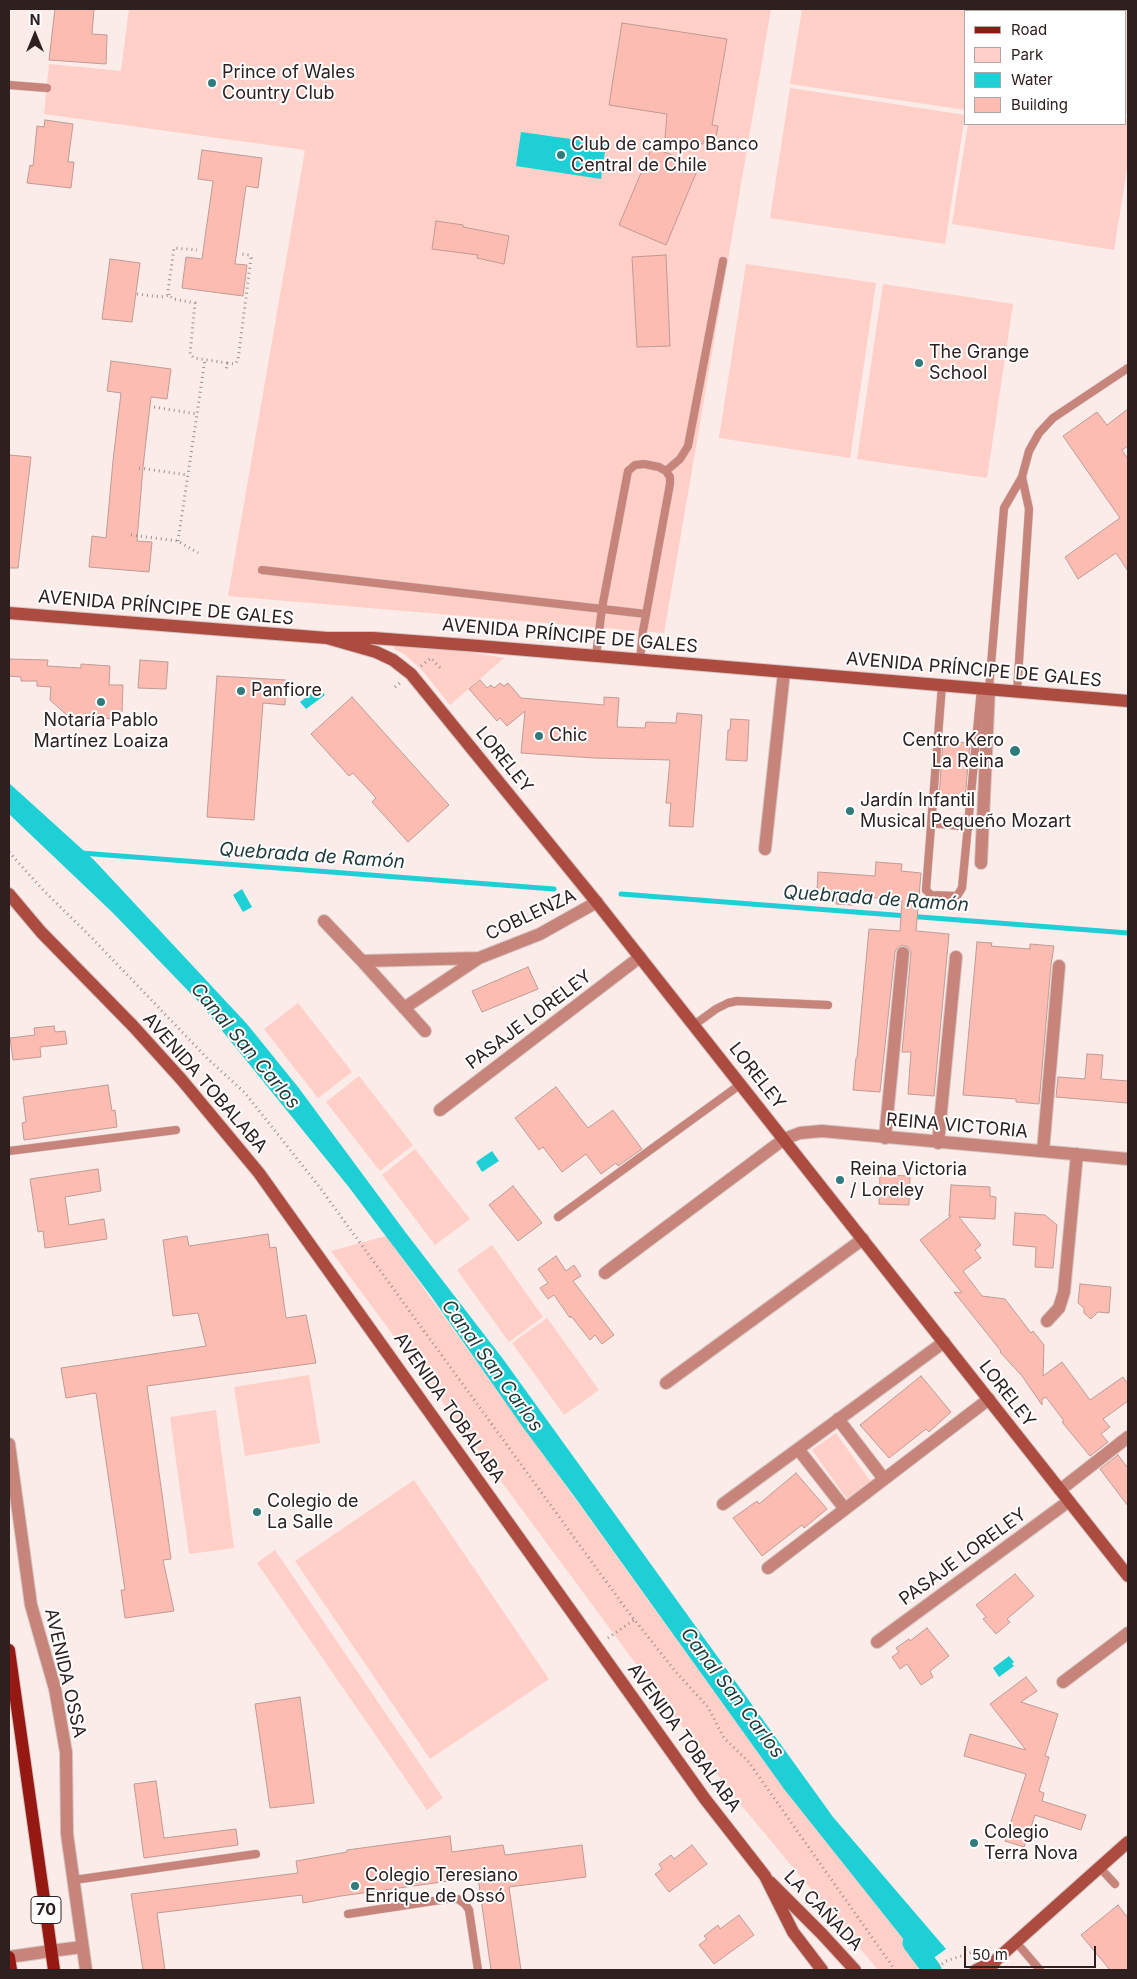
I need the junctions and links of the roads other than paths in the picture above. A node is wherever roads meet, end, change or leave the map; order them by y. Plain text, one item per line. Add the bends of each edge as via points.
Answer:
1 (9, 84) edge
2 (47, 88) dead end
3 (723, 261) dead end
4 (1128, 368) edge
5 (666, 471) junction
6 (1022, 477) junction
7 (262, 570) dead end
8 (602, 608) junction
9 (9, 614) edge
10 (646, 614) junction
11 (327, 638) junction
12 (596, 656) junction
13 (640, 660) junction
14 (784, 672) junction
15 (942, 685) junction
16 (985, 689) junction
17 (1017, 692) junction
18 (1128, 701) edge
19 (931, 823) junction
20 (969, 826) junction
21 (765, 849) dead end
22 (981, 864) dead end
23 (9, 894) edge
24 (596, 901) junction
25 (324, 921) dead end
26 (903, 953) dead end
27 (640, 957) junction
28 (956, 957) dead end
29 (479, 958) junction
30 (362, 961) junction
31 (1059, 966) dead end
32 (828, 1005) dead end
33 (404, 1008) junction
34 (694, 1025) junction
35 (424, 1031) dead end
36 (741, 1084) junction
37 (440, 1110) dead end
38 (176, 1130) dead end
39 (885, 1138) junction
40 (784, 1139) junction
41 (938, 1142) junction
42 (9, 1151) edge
43 (1043, 1151) junction
44 (1077, 1154) junction
45 (1128, 1159) edge
46 (558, 1217) dead end
47 (863, 1239) junction
48 (605, 1273) dead end
49 (1047, 1321) dead end
50 (944, 1342) junction
51 (666, 1383) dead end
52 (988, 1399) junction
53 (838, 1419) junction
54 (1128, 1437) edge
55 (9, 1444) edge
56 (798, 1448) junction
57 (884, 1479) junction
58 (1060, 1490) junction
59 (1069, 1501) junction
60 (723, 1504) dead end
61 (845, 1509) junction
62 (768, 1568) dead end
63 (1128, 1576) edge
64 (1128, 1633) edge
65 (878, 1642) dead end
66 (9, 1650) edge
67 (1062, 1682) dead end
68 (1128, 1842) edge
69 (256, 1854) dead end
70 (1100, 1868) junction
71 (765, 1876) junction
72 (74, 1880) junction
73 (1115, 1884) dead end
74 (348, 1914) dead end
75 (1016, 1942) junction
76 (82, 1947) junction
77 (51, 1951) junction
78 (9, 1957) edge
79 (997, 1959) junction
80 (11, 1970) edge
81 (54, 1970) edge
82 (86, 1970) edge
83 (478, 1970) edge
84 (822, 1970) edge
85 (855, 1970) edge
86 (976, 1970) edge
87 (989, 1970) edge
88 (1040, 1970) edge

1 - 2 lane
3 - 5 lane via 688,446 684,455
4 - 6 lane via 1053,418 1029,451
5 - 8 lane via 644,464 635,465 628,471
5 - 10 lane via 670,484
6 - 16 lane via 1004,508
6 - 17 lane via 1029,509
7 - 8 lane
8 - 10 lane
8 - 12 lane
9 - 11 main road, AVENIDA PRÍNCIPE DE GALES
10 - 13 lane
11 - 12 main road, AVENIDA PRÍNCIPE DE GALES via 382,639
11 - 24 main road, LORELEY via 376,652 411,674
12 - 13 main road, AVENIDA PRÍNCIPE DE GALES
13 - 14 main road, AVENIDA PRÍNCIPE DE GALES
14 - 15 main road, AVENIDA PRÍNCIPE DE GALES
14 - 21 street
15 - 16 main road, AVENIDA PRÍNCIPE DE GALES
15 - 19 lane
16 - 17 main road, AVENIDA PRÍNCIPE DE GALES
16 - 20 lane
16 - 22 street
17 - 18 main road, AVENIDA PRÍNCIPE DE GALES
19 - 20 lane
19 - 20 lane via 926,890 931,894 959,894
23 - 71 main road, AVENIDA TOBALABA via 181,1079 259,1173 705,1799
24 - 27 main road, LORELEY
24 - 29 street, COBLENZA via 540,934
25 - 30 street
26 - 39 street
27 - 34 main road, LORELEY
27 - 37 street, PASAJE LORELEY
28 - 41 street
29 - 30 street, COBLENZA
29 - 33 street, COBLENZA
30 - 33 street
31 - 43 street
32 - 34 lane via 737,1001 728,1003
33 - 35 street
34 - 36 main road, LORELEY
36 - 40 main road, LORELEY
36 - 46 lane
38 - 42 lane
39 - 40 street, REINA VICTORIA via 811,1131
39 - 41 street, REINA VICTORIA
40 - 47 main road, LORELEY
40 - 48 street
41 - 43 street, REINA VICTORIA
43 - 44 street, REINA VICTORIA
44 - 45 street, REINA VICTORIA
44 - 49 street via 1064,1292 1059,1308
47 - 50 main road, LORELEY
47 - 51 street
50 - 52 main road, LORELEY
50 - 53 street
52 - 57 street
52 - 58 main road, LORELEY
53 - 56 street
53 - 57 street
54 - 58 street
55 - 72 street, AVENIDA OSSA via 31,1605 55,1690 66,1752 67,1834
56 - 60 street
56 - 61 street
57 - 61 street
58 - 59 main road, LORELEY
59 - 63 main road, LORELEY
59 - 65 street, PASAJE LORELEY
61 - 62 street
64 - 67 street
66 - 77 main road, 70
68 - 70 main road
69 - 72 lane
70 - 73 lane
70 - 75 main road
71 - 84 main road, AVENIDA TOBALABA via 793,1932
71 - 85 main road, LA CAÑADA
72 - 76 street, AVENIDA OSSA
74 - 83 lane via 458,1899 468,1910
75 - 79 main road
75 - 88 lane
76 - 77 street
76 - 82 street, AVENIDA OSSA
77 - 78 street
77 - 81 main road, 70
78 - 80 main road
79 - 86 main road
79 - 87 main road

